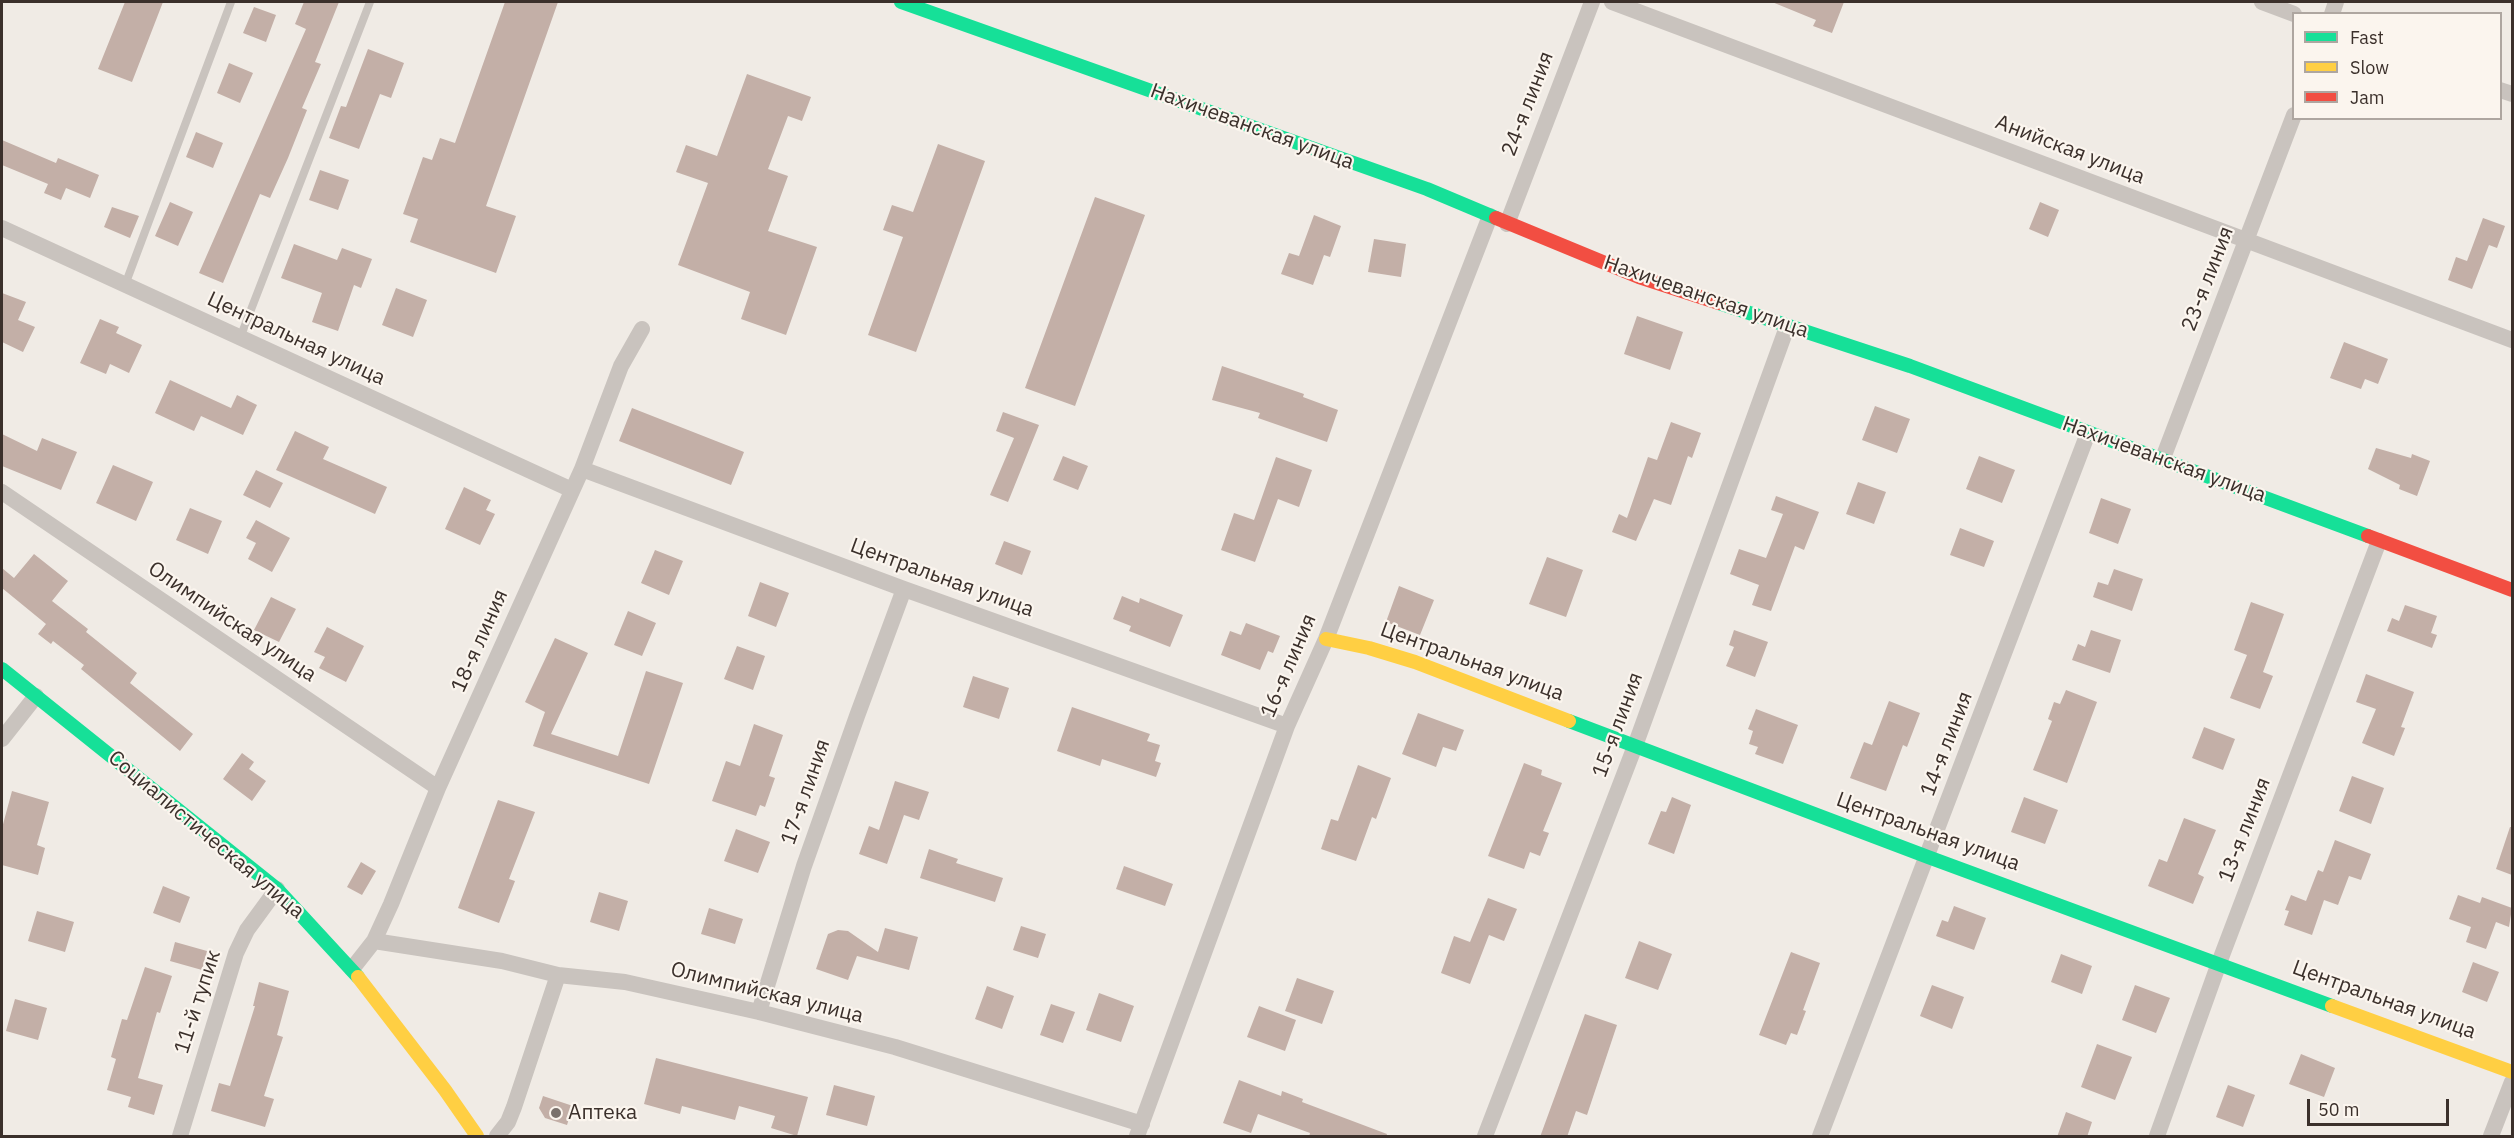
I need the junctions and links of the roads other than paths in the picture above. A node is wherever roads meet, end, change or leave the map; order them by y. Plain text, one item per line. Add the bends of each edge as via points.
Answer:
1 (231, 2) edge
2 (370, 2) edge
3 (901, 2) edge
4 (1592, 2) edge
5 (1612, 2) edge
6 (2262, 2) edge
7 (2292, 13) edge
8 (2292, 120) edge
9 (1490, 216) junction
10 (1507, 224) junction
11 (2, 228) edge
12 (2246, 240) junction
13 (125, 285) junction
14 (1787, 327) junction
15 (642, 329) dead end
16 (239, 338) junction
17 (2512, 340) edge
18 (2088, 433) junction
19 (2163, 458) junction
20 (582, 469) junction
21 (572, 490) junction
22 (2, 492) edge
23 (2379, 541) junction
24 (904, 589) junction
25 (2512, 590) edge
26 (1326, 639) junction
27 (2, 669) edge
28 (36, 696) junction
29 (1287, 726) junction
30 (2, 739) edge
31 (1635, 746) junction
32 (438, 788) junction
33 (1928, 857) junction
34 (277, 889) junction
35 (374, 940) junction
36 (2219, 963) junction
37 (352, 969) junction
38 (558, 975) junction
39 (759, 1012) junction
40 (2512, 1072) edge
41 (2512, 1082) edge
42 (1139, 1130) edge
43 (180, 1137) edge
44 (477, 1137) edge
45 (497, 1137) edge
46 (1485, 1137) edge
47 (1820, 1137) edge
48 (2157, 1137) edge
49 (2491, 1137) edge

1 - 13 lane
2 - 16 lane
3 - 9 street, Нахичеванская улица via 1427,189
4 - 10 street, 24-я линия
5 - 12 street, Анийская улица
6 - 7 street
8 - 12 street, 23-я линия
9 - 10 street, Нахичеванская улица
9 - 26 street, 16-я линия
10 - 14 street, Нахичеванская улица via 1639,277
11 - 13 street, Центральная улица
12 - 17 street, Анийская улица
12 - 19 street, 23-я линия
13 - 16 street, Центральная улица
14 - 18 street, Нахичеванская улица via 1828,337
14 - 31 street, 15-я линия
15 - 20 street, 18-я линия via 621,366
16 - 21 street, Центральная улица
18 - 19 street, Нахичеванская улица
18 - 33 street, 14-я линия
19 - 23 street, Нахичеванская улица
20 - 21 street, 18-я линия
20 - 24 street, Центральная улица
21 - 32 street, 18-я линия
22 - 32 street, Олимпийская улица
23 - 25 street, Нахичеванская улица
23 - 36 street, 13-я линия
24 - 29 street, Центральная улица
24 - 39 street, 17-я линия via 808,855
26 - 29 street, 16-я линия
26 - 31 street, Центральная улица via 1415,663
27 - 28 street, Социалистическая улица
28 - 30 street
28 - 34 street, Социалистическая улица
29 - 42 street, 16-я линия
31 - 33 street, Центральная улица
31 - 46 street, 15-я линия
32 - 35 street, 18-я линия
33 - 36 street, Центральная улица
33 - 47 street, 14-я линия
34 - 37 street, Социалистическая улица
34 - 43 street, 11-й тупик via 247,930 236,953
35 - 37 street, 18-я линия
35 - 38 street, Олимпийская улица
36 - 40 street, Центральная улица
36 - 48 street, 13-я линия
37 - 44 street, Социалистическая улица
38 - 39 street, Олимпийская улица via 625,982
38 - 45 street via 514,1107
39 - 42 street, Олимпийская улица via 895,1047
41 - 49 street

